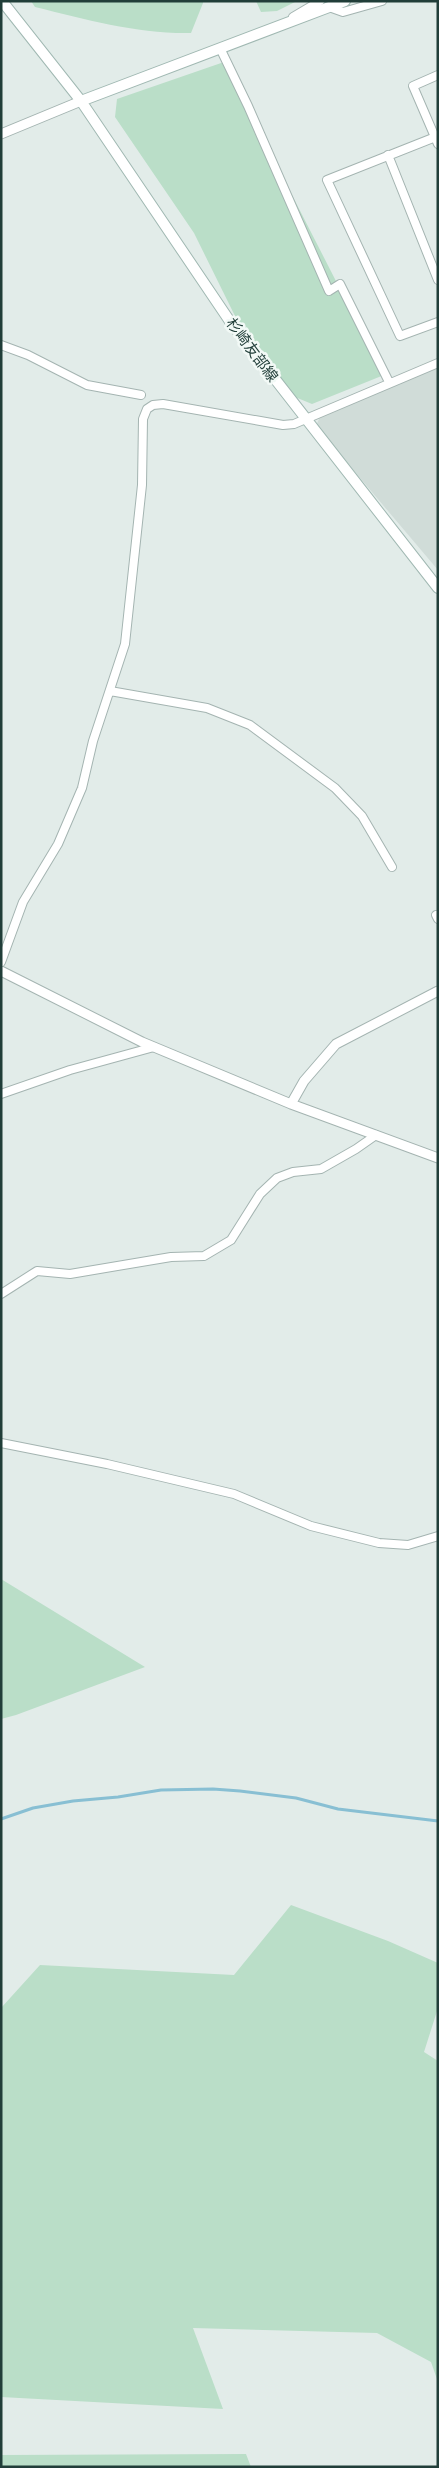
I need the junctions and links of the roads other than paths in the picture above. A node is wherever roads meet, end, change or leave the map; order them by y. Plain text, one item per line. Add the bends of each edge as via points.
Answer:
1 (2, 1) edge
2 (344, 1) edge
3 (382, 1) edge
4 (325, 4) edge
5 (220, 48) junction
6 (438, 76) edge
7 (81, 101) junction
8 (1, 134) edge
9 (437, 139) edge
10 (388, 155) junction
11 (438, 280) edge
12 (438, 322) edge
13 (1, 345) edge
14 (438, 363) edge
15 (389, 382) junction
16 (141, 395) dead end
17 (305, 419) junction
18 (438, 588) edge
19 (110, 691) junction
20 (392, 867) dead end
21 (1, 962) edge
22 (1, 971) edge
23 (438, 991) edge
24 (154, 1047) junction
25 (1, 1094) edge
26 (291, 1104) junction
27 (376, 1135) junction
28 (438, 1158) edge
29 (1, 1294) edge
30 (1, 1443) edge
31 (438, 1536) edge

1 - 7 main road, 杉崎友部線
2 - 4 main road
3 - 4 street via 343,12
4 - 5 main road
5 - 7 main road
5 - 15 street via 329,291 340,284
6 - 9 street via 413,86
7 - 8 street
7 - 17 main road, 杉崎友部線 via 229,320
9 - 10 street
10 - 11 street
10 - 12 street via 327,180 400,336
13 - 16 street via 87,385
14 - 15 street
15 - 17 street
17 - 18 main road, 杉崎友部線
17 - 19 street via 283,425 164,404 148,409 143,420 142,484 125,644
19 - 20 street via 207,708 250,725 335,788 362,816
19 - 21 street via 82,788 58,844 22,902
22 - 24 street
23 - 26 street via 336,1044 304,1081
24 - 25 street via 70,1070
24 - 26 street
26 - 27 street
27 - 28 street
27 - 29 street via 321,1169 293,1172 278,1178 260,1194 231,1240 204,1256 171,1257 70,1274 37,1271
30 - 31 street via 234,1494 311,1526 379,1543 408,1545

